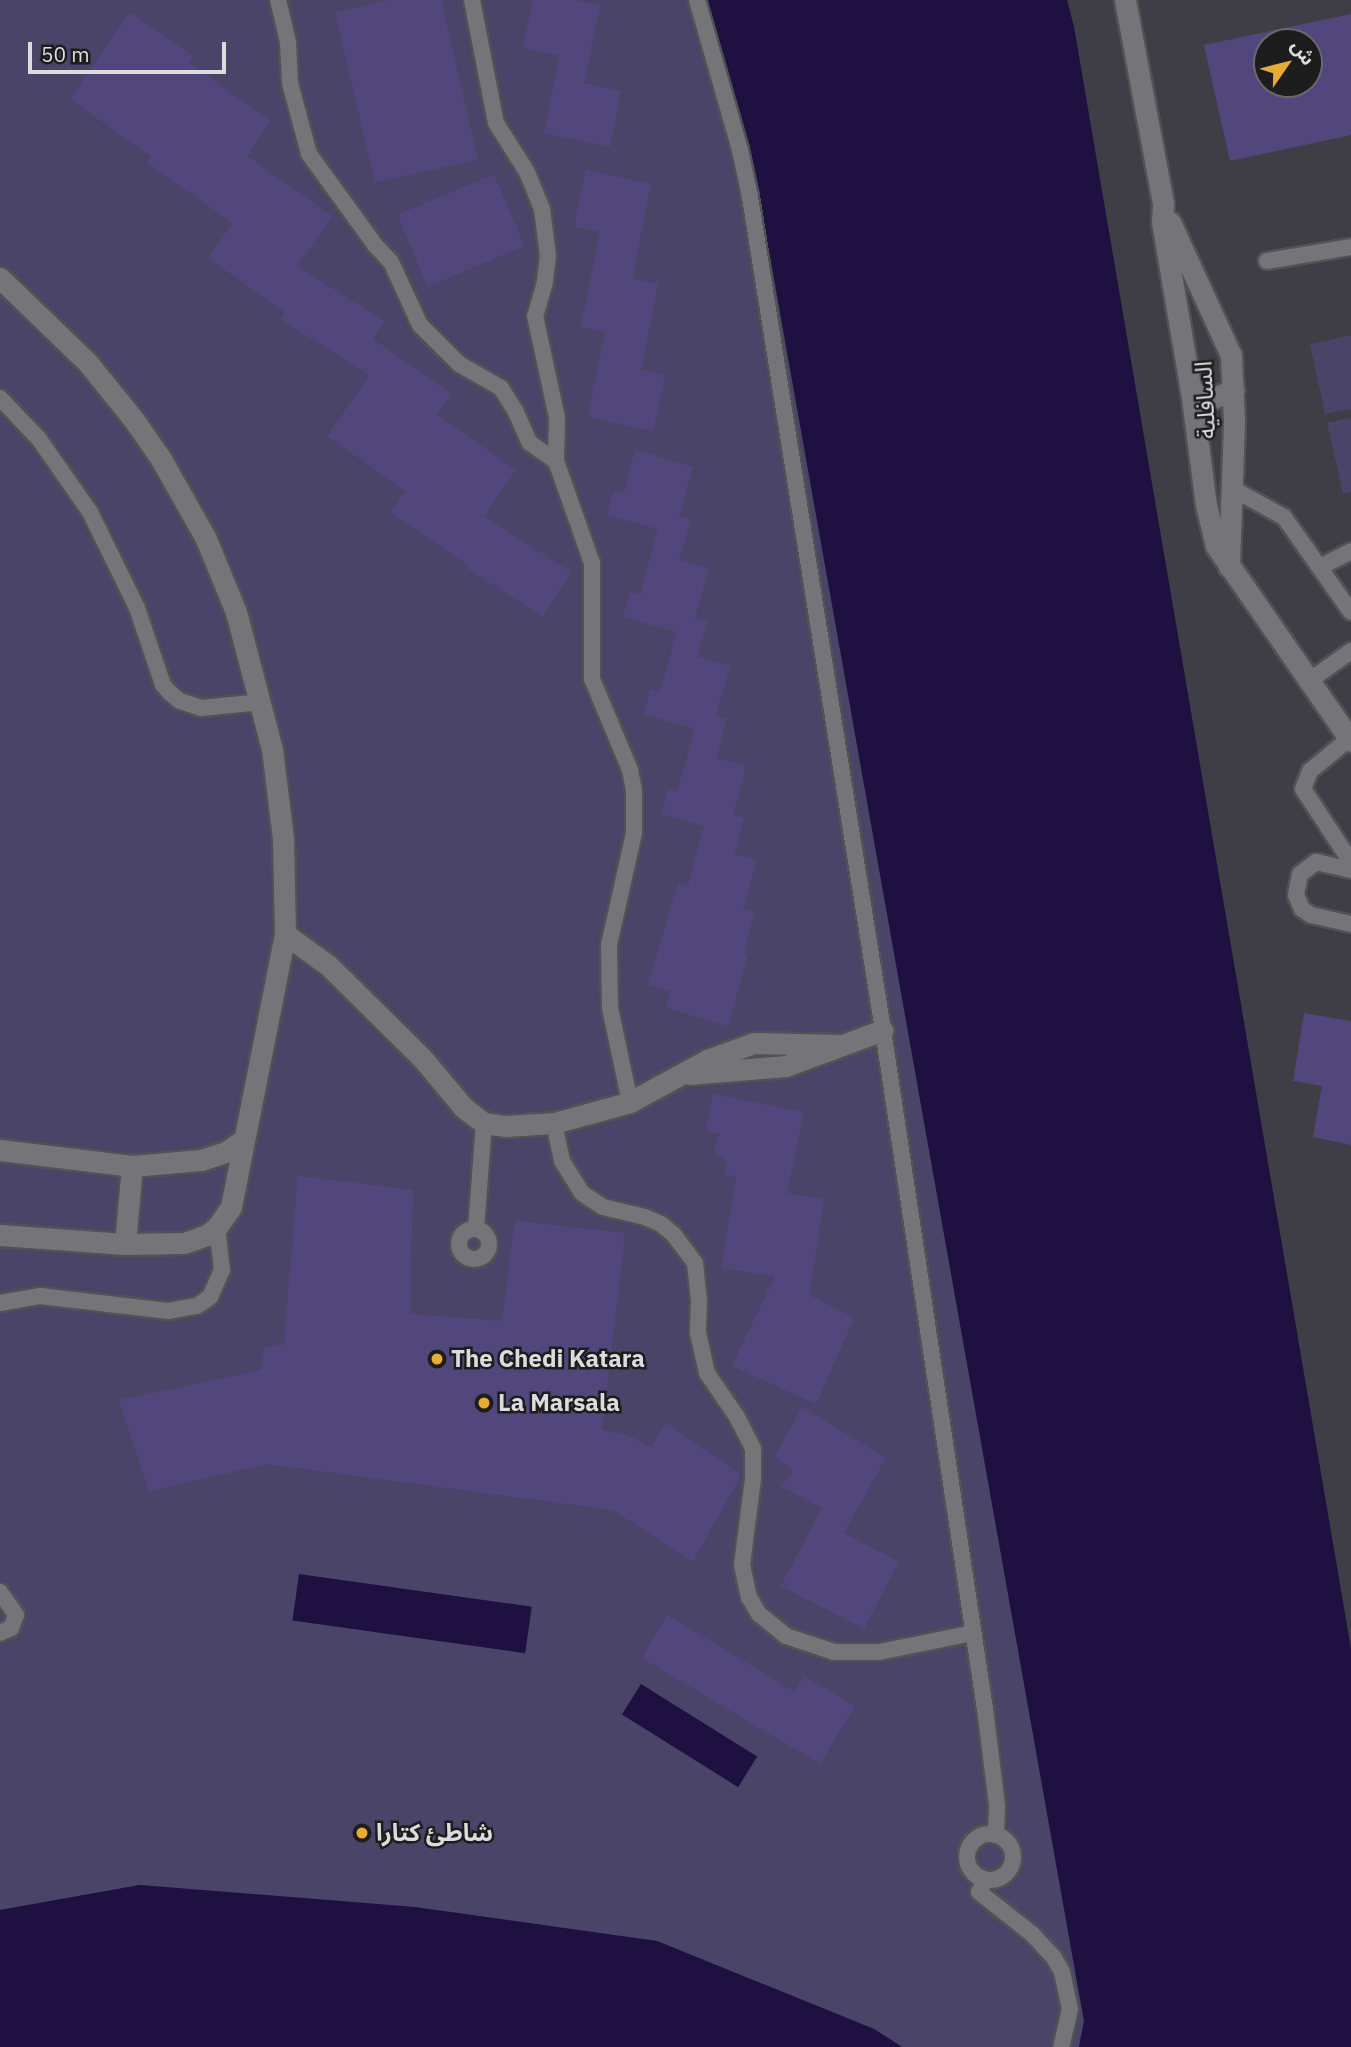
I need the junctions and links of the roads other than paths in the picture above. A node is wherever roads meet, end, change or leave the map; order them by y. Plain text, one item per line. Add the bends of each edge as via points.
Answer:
1 (278, 0) edge
2 (472, 0) edge
3 (697, 0) edge
4 (1130, 1) edge
5 (1163, 204) junction
6 (1351, 247) edge
7 (1267, 261) dead end
8 (0, 278) edge
9 (1234, 390) junction
10 (1191, 391) junction
11 (0, 398) edge
12 (556, 461) junction
13 (1233, 489) junction
14 (1351, 551) edge
15 (1320, 566) junction
16 (1229, 567) junction
17 (1351, 612) edge
18 (1351, 651) edge
19 (1309, 681) junction
20 (262, 702) junction
21 (1350, 740) edge
22 (1351, 862) edge
23 (1351, 870) edge
24 (1351, 924) edge
25 (285, 934) junction
26 (883, 1030) junction
27 (630, 1102) junction
28 (484, 1123) junction
29 (554, 1123) junction
30 (242, 1141) junction
31 (0, 1150) edge
32 (132, 1166) junction
33 (217, 1227) junction
34 (476, 1229) dead end
35 (0, 1234) edge
36 (125, 1244) junction
37 (0, 1303) edge
38 (0, 1591) edge
39 (0, 1633) edge
40 (973, 1633) junction
41 (996, 1835) junction
42 (985, 1880) junction
43 (1061, 2047) edge

1 - 12 lane via 288,42 290,83 310,154 391,262 420,326 459,364 501,388 530,443
2 - 12 lane via 496,123 537,189 547,234 545,282 535,316 557,418
3 - 26 lane via 750,197
4 - 5 street, السافلية
5 - 9 street, السافلية via 1231,355
5 - 10 street, السافلية via 1162,222
6 - 7 lane
8 - 20 street via 88,363 161,459 206,539 236,612
9 - 10 street via 1213,398
9 - 13 street, السافلية
10 - 16 street, السافلية via 1206,505 1216,546
11 - 20 lane via 38,439 90,512 137,608 163,685 180,701 201,708
12 - 27 lane via 592,563 592,679 630,770 634,791 634,833 609,945 610,1008
13 - 15 lane via 1284,517
13 - 16 street, السافلية
14 - 15 lane
15 - 17 lane
16 - 19 street, السافلية
18 - 19 lane
19 - 21 street, السافلية
20 - 25 street via 279,787
21 - 22 lane via 1310,771 1303,789
23 - 24 lane via 1316,862 1300,874 1296,895 1302,909 1311,915
25 - 28 street via 345,981 422,1058 464,1108
25 - 30 street
26 - 27 street via 840,1045 754,1043 707,1060
26 - 40 lane
27 - 29 street
28 - 29 street
28 - 34 lane
29 - 40 lane via 562,1161 582,1193 603,1207 661,1224 695,1263 698,1333 707,1373 753,1449 742,1565 749,1597 759,1614 786,1636 834,1652 879,1651
30 - 32 street via 201,1160
30 - 33 street via 231,1207
31 - 32 street
32 - 36 street
33 - 36 street via 184,1242
33 - 37 lane via 222,1269 218,1284 198,1306 168,1311 40,1296
35 - 36 street
38 - 39 lane via 16,1615 11,1628
40 - 41 lane via 997,1807
41 - 42 lane via 1008,1843 1012,1863 998,1879
41 - 42 lane via 975,1839 968,1851 972,1872
42 - 43 lane via 979,1892 1044,1945 1062,1972 1070,2009

